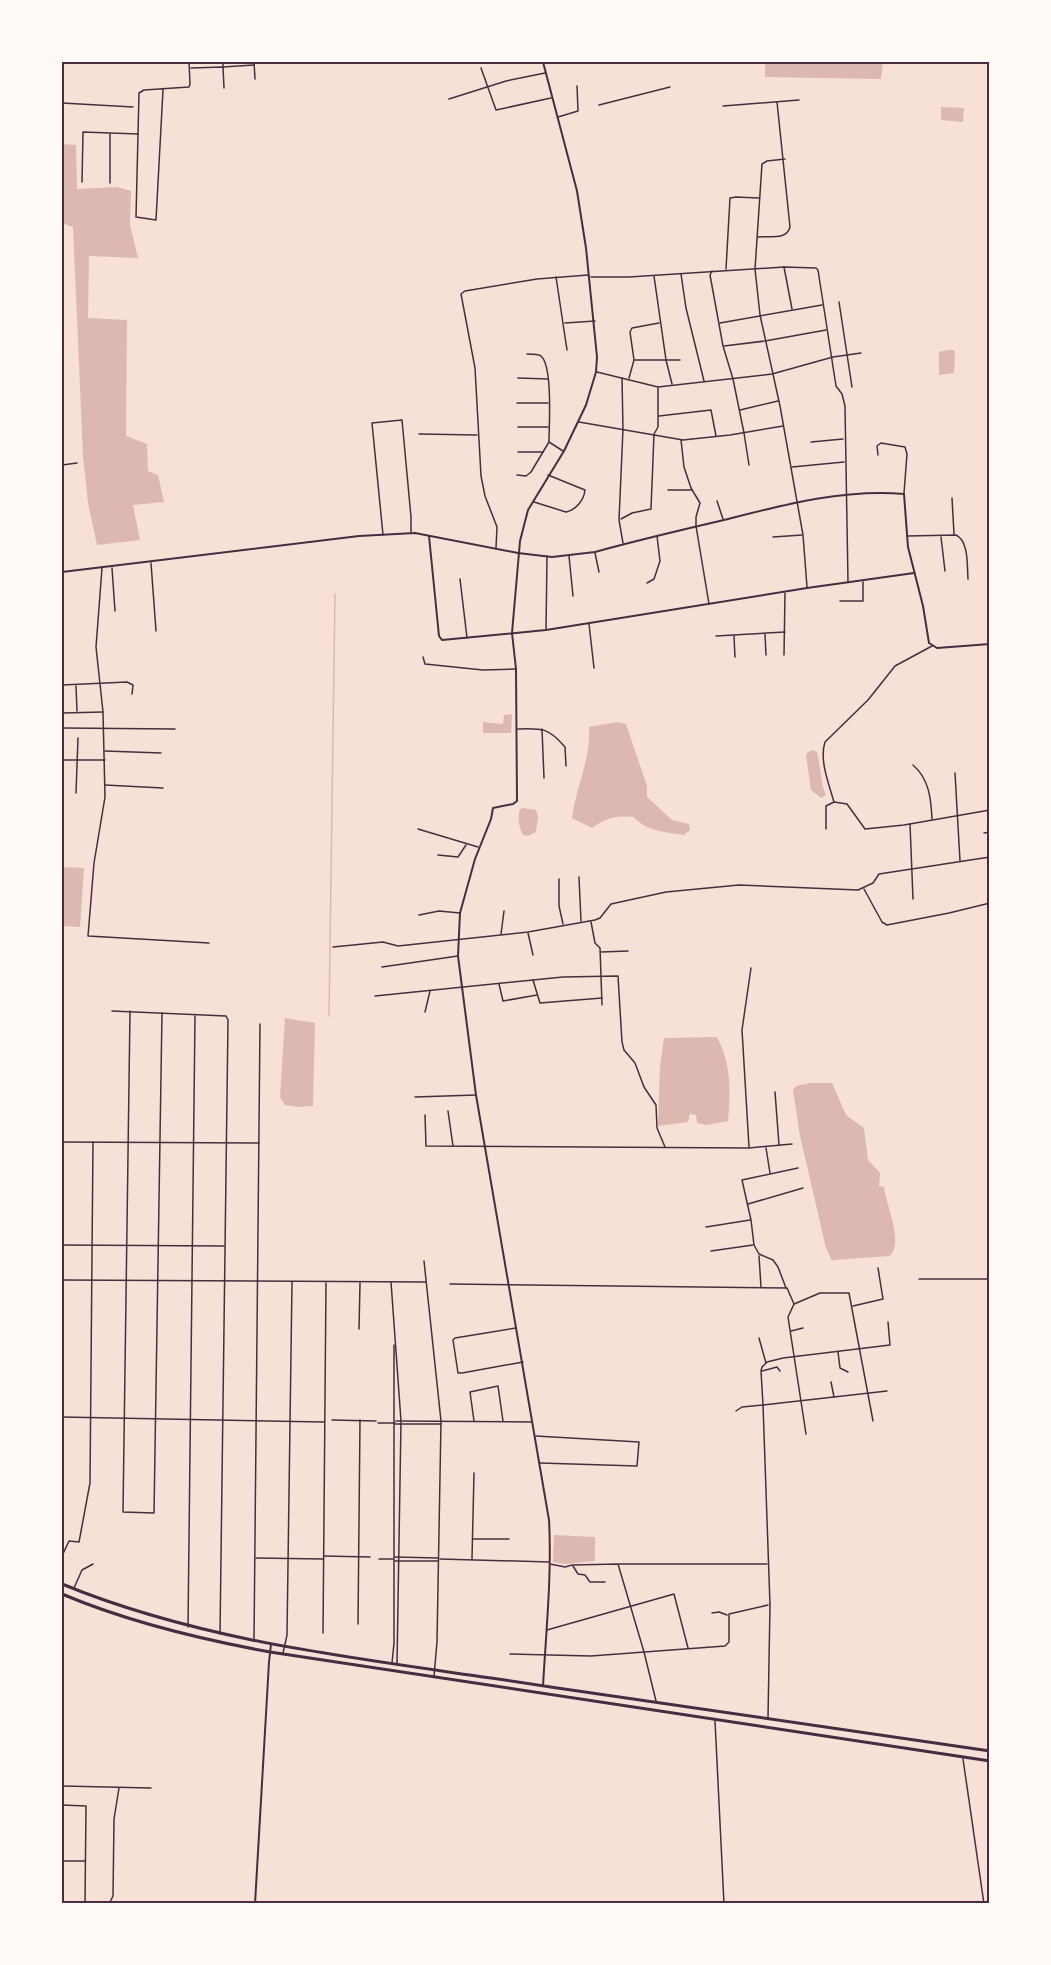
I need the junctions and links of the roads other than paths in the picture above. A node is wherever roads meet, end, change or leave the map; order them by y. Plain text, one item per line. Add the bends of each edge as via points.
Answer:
1 (189, 62) edge
2 (223, 62) edge
3 (254, 62) edge
4 (543, 62) edge
5 (254, 65) junction
6 (223, 67) junction
7 (190, 68) junction
8 (481, 68) dead end
9 (545, 72) junction
10 (255, 79) dead end
11 (577, 86) dead end
12 (488, 87) junction
13 (670, 87) dead end
14 (224, 88) dead end
15 (163, 90) junction
16 (552, 98) junction
17 (449, 99) dead end
18 (799, 100) dead end
19 (777, 102) junction
20 (62, 103) edge
21 (599, 105) dead end
22 (723, 106) dead end
23 (133, 107) dead end
24 (557, 118) junction
25 (110, 133) junction
26 (138, 134) junction
27 (785, 159) junction
28 (82, 182) dead end
29 (110, 183) dead end
30 (759, 198) junction
31 (757, 237) junction
32 (784, 267) junction
33 (755, 268) junction
34 (726, 270) junction
35 (713, 271) junction
36 (681, 273) junction
37 (654, 275) junction
38 (589, 276) junction
39 (556, 278) junction
40 (839, 302) dead end
41 (823, 305) junction
42 (792, 310) junction
43 (760, 315) junction
44 (595, 321) junction
45 (564, 323) junction
46 (660, 323) junction
47 (719, 323) junction
48 (828, 330) junction
49 (765, 341) junction
50 (723, 346) junction
51 (567, 350) dead end
52 (861, 352) dead end
53 (527, 354) dead end
54 (846, 354) junction
55 (833, 357) junction
56 (634, 360) junction
57 (666, 360) junction
58 (680, 360) dead end
59 (596, 372) junction
60 (772, 375) junction
61 (518, 378) dead end
62 (622, 378) junction
63 (549, 379) junction
64 (629, 379) junction
65 (733, 379) junction
66 (704, 382) junction
67 (673, 386) junction
68 (658, 387) junction
69 (852, 387) dead end
70 (778, 401) junction
71 (517, 403) dead end
72 (549, 403) junction
73 (740, 410) junction
74 (658, 416) junction
75 (578, 422) junction
76 (783, 426) junction
77 (518, 427) dead end
78 (549, 427) junction
79 (623, 429) junction
80 (744, 433) junction
81 (419, 434) dead end
82 (654, 434) junction
83 (478, 435) junction
84 (716, 436) junction
85 (845, 439) junction
86 (681, 440) junction
87 (549, 442) junction
88 (812, 442) dead end
89 (564, 451) junction
90 (518, 452) dead end
91 (543, 452) junction
92 (878, 455) dead end
93 (845, 462) junction
94 (77, 463) dead end
95 (62, 465) edge
96 (749, 465) dead end
97 (791, 467) junction
98 (517, 475) dead end
99 (548, 475) junction
100 (668, 490) dead end
101 (693, 490) junction
102 (846, 493) junction
103 (904, 494) junction
104 (952, 498) dead end
105 (533, 501) junction
106 (717, 501) dead end
107 (797, 501) junction
108 (620, 520) junction
109 (723, 520) junction
110 (696, 526) junction
111 (411, 533) junction
112 (382, 535) junction
113 (429, 535) junction
114 (803, 535) junction
115 (941, 535) junction
116 (954, 535) junction
117 (657, 536) junction
118 (907, 536) junction
119 (773, 537) dead end
120 (624, 544) junction
121 (496, 549) junction
122 (595, 552) junction
123 (518, 553) junction
124 (547, 556) junction
125 (568, 556) junction
126 (151, 562) junction
127 (111, 567) junction
128 (102, 568) junction
129 (945, 571) dead end
130 (62, 572) edge
131 (599, 572) dead end
132 (914, 573) junction
133 (460, 579) dead end
134 (968, 579) dead end
135 (862, 581) junction
136 (647, 583) dead end
137 (848, 583) junction
138 (807, 588) junction
139 (785, 592) junction
140 (573, 596) dead end
141 (840, 601) dead end
142 (709, 605) junction
143 (115, 611) dead end
144 (589, 623) junction
145 (546, 630) junction
146 (156, 631) dead end
147 (785, 632) junction
148 (512, 633) junction
149 (765, 633) junction
150 (734, 635) junction
151 (716, 636) dead end
152 (467, 639) junction
153 (990, 645) edge
154 (932, 646) junction
155 (766, 654) dead end
156 (784, 655) dead end
157 (423, 657) dead end
158 (735, 657) dead end
159 (594, 668) dead end
160 (516, 669) junction
161 (100, 684) junction
162 (62, 685) edge
163 (75, 685) junction
164 (132, 694) dead end
165 (103, 712) junction
166 (63, 713) edge
167 (77, 713) junction
168 (62, 728) edge
169 (103, 728) junction
170 (542, 728) junction
171 (175, 729) dead end
172 (516, 729) junction
173 (78, 738) dead end
174 (104, 751) junction
175 (161, 753) dead end
176 (62, 760) edge
177 (78, 760) junction
178 (105, 760) junction
179 (914, 765) dead end
180 (566, 766) dead end
181 (955, 773) dead end
182 (544, 778) dead end
183 (105, 784) junction
184 (163, 788) dead end
185 (76, 793) dead end
186 (834, 802) junction
187 (990, 810) edge
188 (958, 816) junction
189 (932, 820) junction
190 (910, 823) junction
191 (418, 829) dead end
192 (826, 829) dead end
193 (990, 832) edge
194 (984, 833) dead end
195 (467, 843) junction
196 (479, 847) junction
197 (438, 855) dead end
198 (990, 857) edge
199 (960, 862) junction
200 (912, 869) junction
201 (579, 877) dead end
202 (559, 879) dead end
203 (864, 889) junction
204 (913, 899) dead end
205 (990, 903) edge
206 (504, 910) dead end
207 (460, 913) junction
208 (419, 915) dead end
209 (591, 921) junction
210 (581, 922) junction
211 (564, 925) junction
212 (528, 932) junction
213 (501, 935) junction
214 (458, 939) junction
215 (209, 943) dead end
216 (333, 947) dead end
217 (628, 951) dead end
218 (600, 952) junction
219 (533, 955) dead end
220 (458, 956) junction
221 (382, 967) dead end
222 (751, 968) dead end
223 (601, 976) junction
224 (533, 980) junction
225 (499, 983) junction
226 (461, 988) junction
227 (430, 990) junction
228 (537, 994) junction
229 (375, 996) dead end
230 (602, 998) junction
231 (602, 1005) dead end
232 (112, 1011) dead end
233 (130, 1011) junction
234 (425, 1012) dead end
235 (162, 1013) junction
236 (195, 1015) junction
237 (260, 1024) dead end
238 (775, 1092) dead end
239 (476, 1095) junction
240 (415, 1097) dead end
241 (448, 1111) dead end
242 (424, 1115) dead end
243 (62, 1142) edge
244 (93, 1142) junction
245 (128, 1142) junction
246 (160, 1143) junction
247 (194, 1143) junction
248 (226, 1143) junction
249 (259, 1143) junction
250 (792, 1144) dead end
251 (779, 1146) junction
252 (453, 1147) junction
253 (486, 1147) junction
254 (766, 1147) junction
255 (665, 1148) junction
256 (749, 1148) junction
257 (798, 1168) dead end
258 (62, 1173) edge
259 (770, 1173) junction
260 (802, 1188) dead end
261 (747, 1204) junction
262 (751, 1220) junction
263 (706, 1227) dead end
264 (62, 1245) edge
265 (92, 1245) junction
266 (126, 1245) junction
267 (158, 1245) junction
268 (754, 1245) junction
269 (193, 1246) junction
270 (225, 1246) junction
271 (711, 1251) dead end
272 (759, 1254) junction
273 (424, 1261) dead end
274 (878, 1268) dead end
275 (919, 1279) dead end
276 (990, 1279) edge
277 (62, 1280) edge
278 (92, 1280) junction
279 (126, 1281) junction
280 (158, 1281) junction
281 (192, 1281) junction
282 (225, 1281) junction
283 (257, 1282) junction
284 (292, 1282) junction
285 (326, 1282) junction
286 (360, 1282) junction
287 (391, 1282) junction
288 (426, 1282) junction
289 (450, 1284) dead end
290 (509, 1285) junction
291 (761, 1288) junction
292 (787, 1288) junction
293 (794, 1305) junction
294 (852, 1306) junction
295 (888, 1322) dead end
296 (516, 1328) junction
297 (803, 1328) dead end
298 (359, 1329) dead end
299 (790, 1331) junction
300 (394, 1332) junction
301 (759, 1338) dead end
302 (860, 1348) junction
303 (838, 1351) junction
304 (795, 1357) junction
305 (523, 1362) junction
306 (766, 1363) junction
307 (761, 1371) junction
308 (780, 1371) dead end
309 (848, 1372) dead end
310 (831, 1382) dead end
311 (887, 1391) dead end
312 (868, 1393) junction
313 (834, 1398) junction
314 (801, 1401) junction
315 (763, 1405) junction
316 (736, 1411) dead end
317 (62, 1418) edge
318 (91, 1418) junction
319 (124, 1419) junction
320 (156, 1419) junction
321 (189, 1420) junction
322 (223, 1420) junction
323 (332, 1420) dead end
324 (360, 1420) junction
325 (256, 1421) junction
326 (290, 1421) junction
327 (873, 1421) dead end
328 (324, 1422) junction
329 (474, 1422) junction
330 (503, 1422) junction
331 (533, 1422) junction
332 (394, 1423) junction
333 (401, 1423) junction
334 (441, 1423) junction
335 (806, 1434) dead end
336 (535, 1436) junction
337 (540, 1463) junction
338 (474, 1473) dead end
339 (472, 1539) junction
340 (508, 1539) dead end
341 (62, 1556) edge
342 (323, 1557) junction
343 (359, 1557) junction
344 (370, 1557) dead end
345 (400, 1557) junction
346 (255, 1558) junction
347 (379, 1558) dead end
348 (288, 1559) junction
349 (394, 1559) junction
350 (439, 1559) junction
351 (472, 1560) junction
352 (400, 1561) junction
353 (550, 1563) junction
354 (93, 1564) dead end
355 (618, 1564) junction
356 (767, 1564) junction
357 (572, 1565) junction
358 (605, 1582) dead end
359 (62, 1584) edge
360 (73, 1588) junction
361 (62, 1594) edge
362 (630, 1605) junction
363 (770, 1605) junction
364 (712, 1613) dead end
365 (728, 1616) junction
366 (358, 1624) dead end
367 (188, 1627) junction
368 (546, 1630) junction
369 (323, 1633) dead end
370 (220, 1635) junction
371 (254, 1641) junction
372 (271, 1644) junction
373 (285, 1646) junction
374 (689, 1648) junction
375 (270, 1652) junction
376 (644, 1652) junction
377 (283, 1654) junction
378 (510, 1654) dead end
379 (544, 1656) junction
380 (392, 1663) junction
381 (397, 1664) junction
382 (435, 1670) junction
383 (434, 1678) junction
384 (543, 1686) junction
385 (656, 1702) junction
386 (768, 1719) junction
387 (715, 1720) junction
388 (990, 1751) edge
389 (963, 1757) junction
390 (990, 1761) edge
391 (62, 1786) edge
392 (119, 1788) junction
393 (151, 1788) dead end
394 (62, 1805) edge
395 (62, 1861) edge
396 (85, 1861) junction
397 (85, 1904) edge
398 (109, 1904) edge
399 (255, 1904) edge
400 (724, 1904) edge
401 (984, 1904) edge

1 - 7 street
2 - 6 street
3 - 5 street
4 - 9 street
5 - 6 street
5 - 10 street
6 - 7 street
6 - 14 street
7 - 15 street via 189,87
8 - 12 street
9 - 12 street
9 - 16 street
11 - 24 street via 578,111
12 - 16 street via 496,110
12 - 17 street
13 - 21 street
15 - 26 street via 141,91
15 - 26 street via 156,220 136,217
16 - 24 street
18 - 19 street
19 - 22 street
19 - 27 street
20 - 23 street
24 - 38 street via 575,182
25 - 26 street
25 - 28 street via 81,134
25 - 29 street
27 - 30 street via 762,163
27 - 31 street via 789,233
30 - 31 street
30 - 34 street via 730,198
31 - 33 street
32 - 33 street
32 - 41 street via 816,268
32 - 42 street
33 - 34 street
33 - 43 street
34 - 35 street
35 - 36 street
35 - 47 street via 710,275
36 - 37 street
36 - 66 street
37 - 38 street
37 - 46 street
38 - 39 street
38 - 44 street
39 - 45 street
39 - 83 street via 462,292 475,368
40 - 54 street
41 - 42 street
41 - 48 street
42 - 43 street
43 - 47 street
43 - 49 street
44 - 45 street
44 - 59 street
45 - 51 street
46 - 56 street via 630,332
46 - 57 street
47 - 50 street
48 - 49 street
48 - 55 street
49 - 50 street
49 - 60 street
50 - 65 street
52 - 54 street
53 - 63 street via 541,356
54 - 55 street
54 - 69 street
55 - 60 street
55 - 85 street via 836,386 845,406
56 - 57 street
56 - 64 street
57 - 58 street
57 - 67 street
59 - 62 street
59 - 75 street
60 - 65 street
60 - 70 street
61 - 63 street
62 - 64 street
62 - 79 street
63 - 72 street
64 - 68 street
65 - 66 street
65 - 73 street
66 - 67 street
67 - 68 street
68 - 74 street
70 - 73 street
70 - 76 street
71 - 72 street
72 - 78 street
73 - 80 street
74 - 82 street
74 - 84 street via 711,410
75 - 79 street
75 - 89 street
76 - 80 street
76 - 97 street
77 - 78 street
78 - 87 street
79 - 82 street
79 - 108 street
80 - 84 street
80 - 96 street
81 - 83 street
82 - 86 street
82 - 108 street via 650,510
83 - 121 street via 481,476 496,527
84 - 86 street
85 - 88 street
85 - 93 street
86 - 101 street via 684,467
87 - 89 street
87 - 91 street
89 - 99 street
90 - 91 street
91 - 98 street via 529,474
92 - 103 street via 879,443 905,447
93 - 97 street
93 - 102 street
94 - 95 street
97 - 107 street
99 - 105 street
99 - 105 street via 585,490 582,501 566,512
100 - 101 street
101 - 110 street via 700,503
102 - 103 street
102 - 107 street
102 - 137 street
103 - 118 street
104 - 116 street
105 - 123 street
106 - 109 street
107 - 109 street
107 - 114 street
108 - 120 street
109 - 110 street
110 - 117 street
110 - 142 street
111 - 112 street
111 - 112 street via 402,420 372,423
111 - 113 street
112 - 126 street
113 - 121 street
113 - 152 street via 440,639
114 - 119 street
114 - 138 street
115 - 116 street
115 - 118 street
115 - 129 street
116 - 134 street via 964,543
117 - 120 street
117 - 136 street via 660,561 654,579
118 - 132 street
120 - 122 street
121 - 123 street
122 - 125 street
122 - 131 street
123 - 124 street
123 - 148 street
124 - 125 street
124 - 145 street
125 - 140 street
126 - 127 street
126 - 146 street
127 - 128 street
127 - 143 street
128 - 130 street
128 - 161 street via 96,647
132 - 135 street
132 - 154 street
133 - 152 street
135 - 137 street
135 - 141 street via 863,601
137 - 138 street
138 - 139 street
139 - 142 street
139 - 147 street
142 - 144 street
144 - 145 street
144 - 159 street
145 - 148 street
147 - 149 street
147 - 156 street
148 - 152 street
148 - 160 street
149 - 150 street
149 - 155 street
150 - 151 street
150 - 158 street
153 - 154 street
154 - 186 street via 895,666 868,700 825,742 824,761
157 - 160 street via 424,663 432,665
160 - 172 street
161 - 163 street
161 - 164 street via 130,683
161 - 165 street
162 - 163 street
163 - 167 street
165 - 167 street
165 - 169 street
166 - 167 street
168 - 169 street
169 - 171 street
169 - 174 street
170 - 172 street
170 - 180 street via 564,745
170 - 182 street
172 - 196 street via 517,801 493,808
173 - 177 street
174 - 175 street
174 - 178 street
176 - 177 street
177 - 178 street
177 - 185 street
178 - 183 street
179 - 189 street via 926,781
181 - 188 street
183 - 184 street
183 - 215 street via 88,936
186 - 190 street via 847,804 865,828
186 - 192 street via 826,806
187 - 188 street
188 - 189 street
188 - 199 street
189 - 190 street
190 - 200 street
191 - 195 street
193 - 194 street
195 - 196 street
195 - 197 street via 458,857
196 - 207 street
198 - 199 street
199 - 200 street
200 - 203 street via 879,874
200 - 204 street
201 - 210 street
202 - 211 street
203 - 205 street via 887,925
203 - 209 street via 739,885 666,892 612,904 600,918
206 - 213 street
207 - 208 street via 439,911
207 - 214 street
209 - 210 street
209 - 218 street
210 - 211 street
211 - 212 street
212 - 213 street
212 - 219 street
213 - 214 street
214 - 216 street via 398,946 383,942
214 - 220 street
217 - 218 street
218 - 223 street
220 - 221 street
220 - 226 street
222 - 256 street via 742,1030
223 - 224 street
223 - 230 street
223 - 255 street via 618,976 624,1050 656,1105 657,1128
224 - 225 street
224 - 228 street
225 - 226 street
225 - 228 street via 503,1001
226 - 227 street
226 - 239 street
227 - 229 street
227 - 234 street
228 - 230 street via 541,1003
230 - 231 street
232 - 233 street
233 - 235 street
233 - 245 street
235 - 236 street
235 - 246 street
236 - 247 street
236 - 248 street via 226,1016 228,1020
237 - 249 street
238 - 251 street
239 - 240 street
239 - 253 street
241 - 252 street
242 - 252 street via 426,1146
243 - 244 street
243 - 258 street
244 - 245 street
244 - 265 street
245 - 246 street
245 - 266 street
246 - 247 street
246 - 267 street
247 - 248 street
247 - 269 street
248 - 249 street
248 - 270 street
249 - 283 street
250 - 251 street
251 - 254 street
252 - 253 street
253 - 255 street
253 - 290 street
254 - 256 street
254 - 259 street
255 - 256 street
257 - 259 street
259 - 261 street via 742,1180
260 - 261 street
261 - 262 street
262 - 263 street
262 - 268 street
264 - 265 street
265 - 266 street
265 - 278 street
266 - 267 street
266 - 279 street
267 - 269 street
267 - 280 street
268 - 271 street
268 - 272 street
269 - 270 street
269 - 281 street
270 - 282 street
272 - 291 street
272 - 292 street via 773,1260
273 - 288 street
274 - 294 street via 883,1299
275 - 276 street
277 - 278 street
278 - 279 street
278 - 318 street
279 - 280 street
279 - 319 street
280 - 281 street
280 - 320 street
281 - 282 street
281 - 321 street
282 - 283 street
282 - 322 street
283 - 284 street
283 - 325 street
284 - 285 street
284 - 326 street
285 - 286 street
285 - 328 street
286 - 287 street
286 - 298 street
287 - 288 street
287 - 300 street
288 - 334 street
289 - 290 street
290 - 291 street
290 - 296 street
291 - 292 street
292 - 293 street
293 - 294 street via 820,1293 847,1292
293 - 299 street via 788,1317
294 - 302 street
295 - 302 street via 890,1345
296 - 305 street
296 - 305 street via 455,1338 456,1368 462,1373
297 - 299 street
299 - 304 street
300 - 332 street
300 - 333 street
301 - 306 street
302 - 303 street
302 - 312 street
303 - 304 street
303 - 309 street via 840,1368
304 - 306 street
304 - 314 street
305 - 331 street
306 - 307 street
307 - 308 street via 777,1366
307 - 315 street
310 - 313 street
311 - 312 street
312 - 313 street
312 - 327 street
313 - 314 street
314 - 315 street
314 - 335 street
315 - 316 street
315 - 356 street
317 - 318 street
318 - 319 street
318 - 341 street via 90,1483 81,1534 79,1542 69,1541
319 - 320 street
319 - 320 street via 123,1512 154,1513
320 - 321 street
321 - 322 street
321 - 367 street
322 - 325 street
322 - 370 street
323 - 324 street
324 - 332 street
324 - 343 street
325 - 326 street
325 - 346 street
326 - 328 street
326 - 348 street
328 - 342 street
329 - 330 street
329 - 330 street via 470,1392 498,1386
329 - 334 street
330 - 331 street
331 - 336 street
332 - 333 street
332 - 349 street
333 - 334 street
333 - 345 street
334 - 350 street
336 - 337 street
336 - 337 street via 639,1442 637,1466
337 - 353 street via 549,1520
338 - 339 street
339 - 340 street
339 - 351 street
342 - 343 street
342 - 348 street
342 - 369 street
343 - 344 street
343 - 366 street
345 - 349 street
345 - 350 street
345 - 352 street
346 - 348 street
346 - 371 street
347 - 349 street
348 - 373 street
349 - 352 street
349 - 380 street
350 - 351 street
350 - 352 street
350 - 382 street
351 - 353 street
352 - 381 street
353 - 357 street
353 - 368 street
354 - 360 street via 82,1570
355 - 356 street
355 - 357 street
355 - 362 street
356 - 363 street
357 - 358 street via 590,1582
359 - 360 highway
360 - 367 highway
361 - 375 highway via 158,1628
362 - 368 street
362 - 374 street via 674,1594
362 - 376 street
363 - 365 street
363 - 386 street
364 - 365 street
365 - 374 street via 728,1645
367 - 370 highway
368 - 379 street
370 - 371 highway
371 - 372 highway
372 - 373 highway
372 - 375 street
373 - 377 street
373 - 380 highway
374 - 376 street
375 - 377 highway
375 - 399 street
376 - 379 street
376 - 385 street
377 - 383 highway
378 - 379 street
379 - 384 street
380 - 381 highway
381 - 382 highway
382 - 383 street
382 - 384 highway
383 - 387 highway
384 - 385 highway
385 - 386 highway
386 - 388 highway
387 - 389 highway
387 - 400 street
389 - 390 highway
389 - 401 street
391 - 392 street
392 - 393 street
392 - 398 street via 114,1819 113,1896
394 - 396 street via 86,1806
395 - 396 street
396 - 397 street

